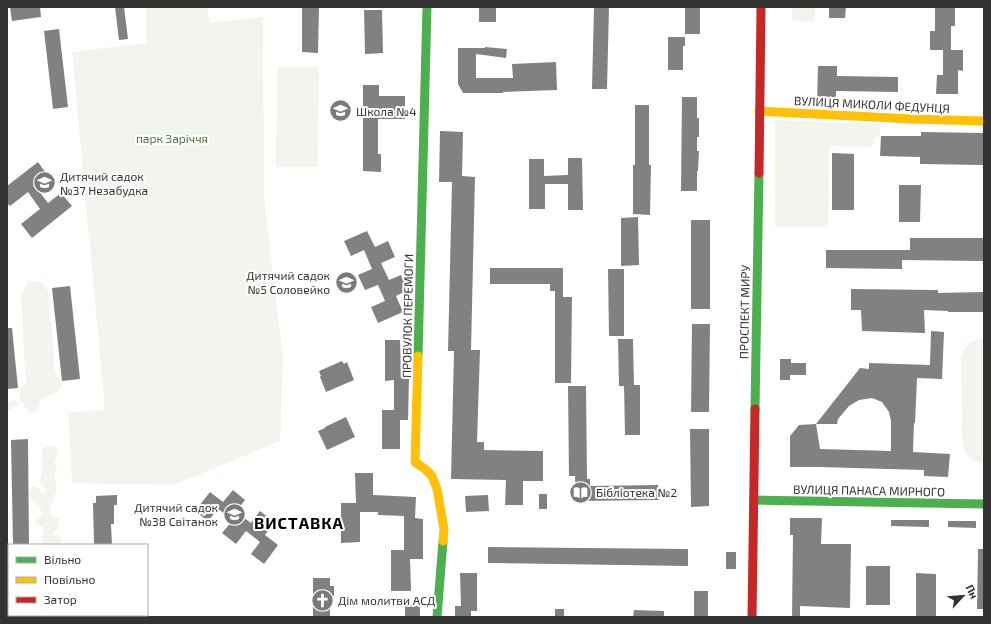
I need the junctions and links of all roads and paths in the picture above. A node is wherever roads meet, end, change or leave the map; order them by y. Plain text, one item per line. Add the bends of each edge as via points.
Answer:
1 (427, 7) edge
2 (760, 7) edge
3 (759, 111) junction
4 (984, 120) edge
5 (754, 500) junction
6 (984, 504) edge
7 (437, 617) edge
8 (752, 617) edge

1 - 7 street, ПРОВУЛОК ПЕРЕМОГИ via 415,462 432,476 437,489 444,529
2 - 3 street, ПРОСПЕКТ МИРУ
3 - 4 street, ВУЛИЦЯ МИКОЛИ ФЕДУНЦЯ
3 - 5 street, ПРОСПЕКТ МИРУ
5 - 6 street, ВУЛИЦЯ ПАНАСА МИРНОГО
5 - 8 street, ПРОСПЕКТ МИРУ

